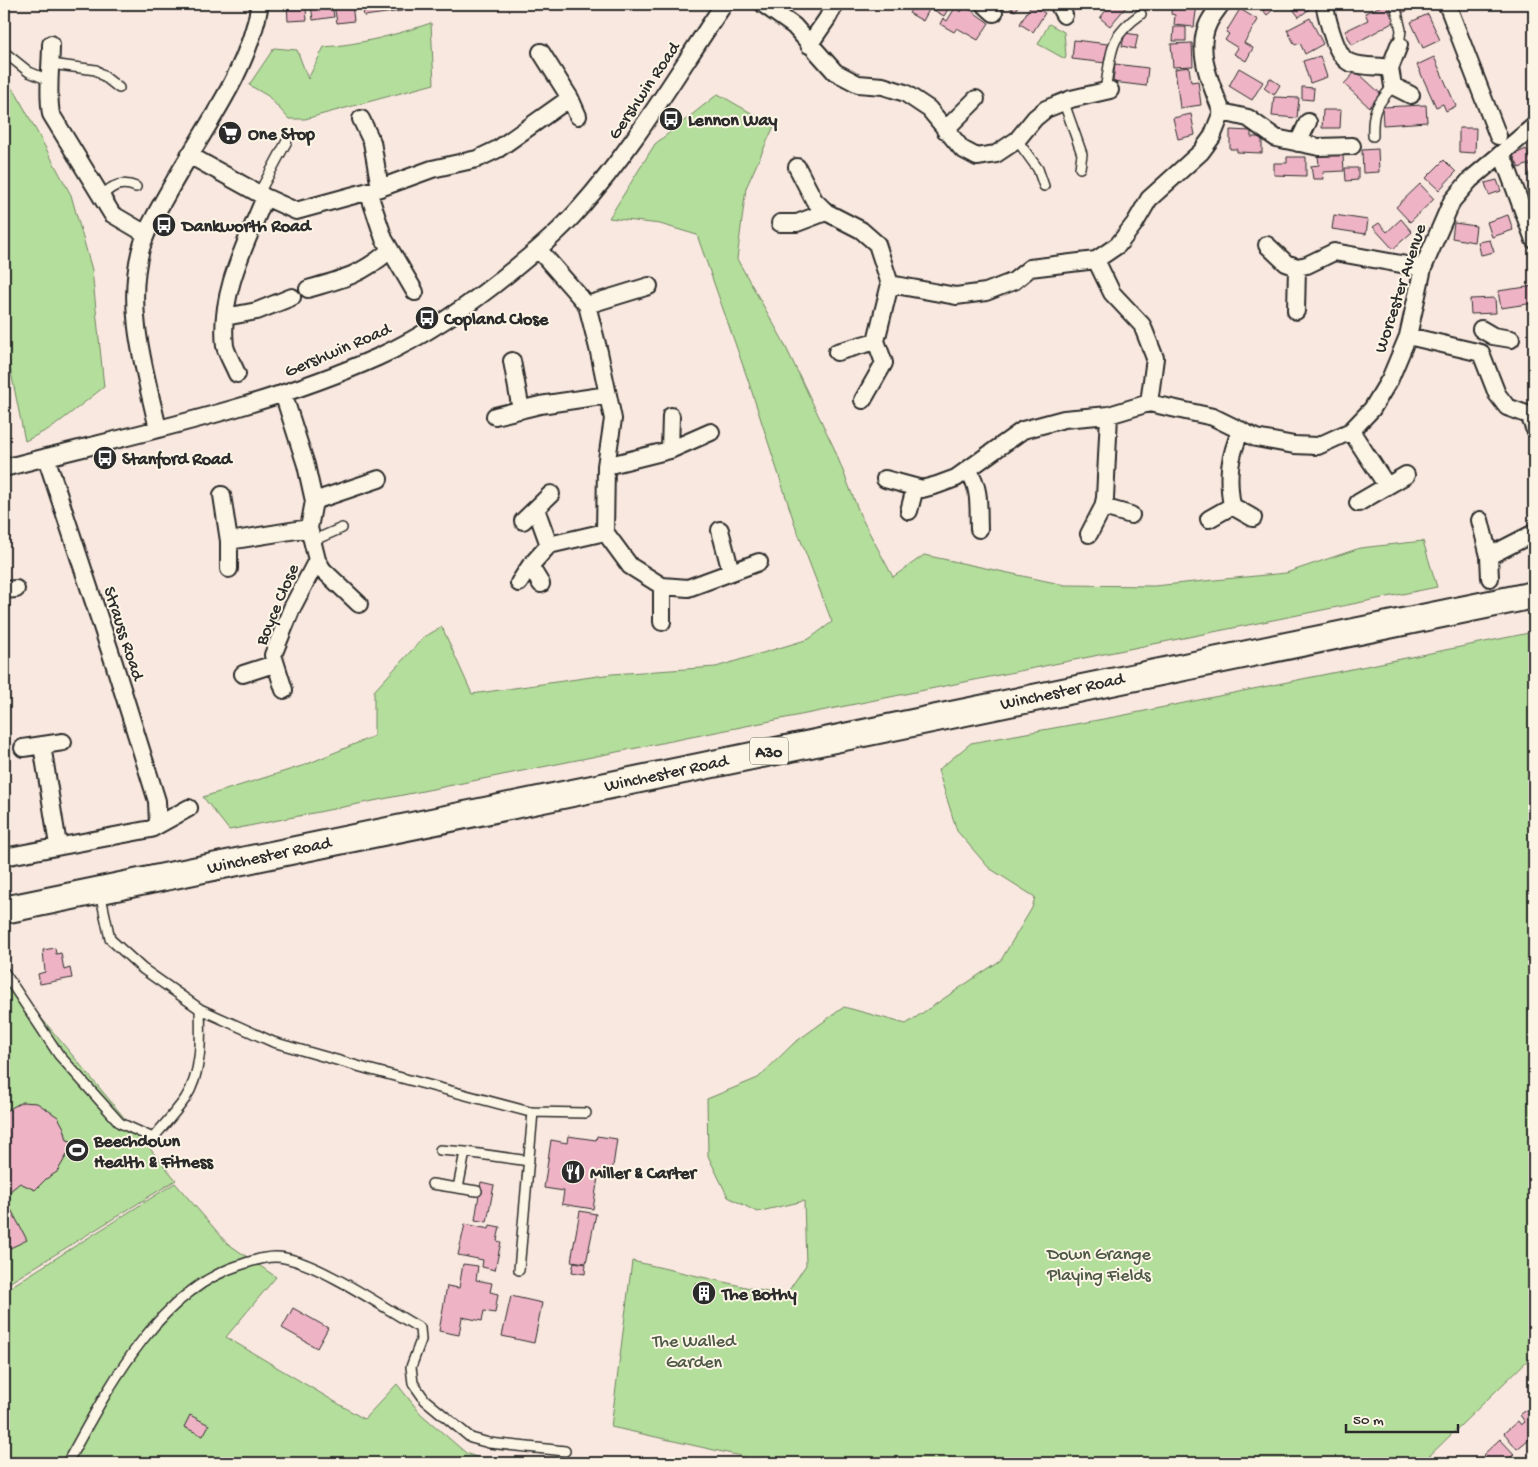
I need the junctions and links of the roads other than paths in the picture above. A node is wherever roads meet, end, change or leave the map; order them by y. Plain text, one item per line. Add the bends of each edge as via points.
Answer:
1 (260, 4) edge
2 (724, 4) edge
3 (763, 4) edge
4 (835, 4) edge
5 (1221, 4) edge
6 (1324, 4) edge
7 (1395, 4) edge
8 (1447, 4) edge
9 (1141, 14) dead end
10 (51, 44) dead end
11 (809, 45) junction
12 (1399, 45) joint
13 (4, 52) edge
14 (540, 52) dead end
15 (1390, 68) junction
16 (51, 73) junction
17 (1393, 86) junction
18 (119, 88) dead end
19 (1108, 90) joint
20 (1411, 95) dead end
21 (570, 98) junction
22 (976, 98) dead end
23 (1064, 103) junction
24 (1222, 112) junction
25 (578, 116) dead end
26 (361, 119) dead end
27 (1308, 122) dead end
28 (1534, 126) edge
29 (945, 130) junction
30 (1374, 136) dead end
31 (1498, 136) dead end
32 (287, 140) dead end
33 (1017, 140) junction
34 (1298, 143) junction
35 (1352, 146) dead end
36 (189, 155) junction
37 (1505, 162) dead end
38 (797, 167) dead end
39 (1080, 168) dead end
40 (1044, 186) dead end
41 (136, 187) dead end
42 (374, 190) junction
43 (262, 195) junction
44 (102, 196) junction
45 (826, 212) junction
46 (780, 223) dead end
47 (146, 234) junction
48 (1534, 240) edge
49 (1267, 245) dead end
50 (538, 249) junction
51 (389, 251) junction
52 (1096, 260) junction
53 (1297, 267) junction
54 (1423, 268) junction
55 (890, 284) junction
56 (649, 286) dead end
57 (308, 290) dead end
58 (415, 292) dead end
59 (292, 298) dead end
60 (588, 305) junction
61 (1296, 311) dead end
62 (225, 317) junction
63 (1408, 336) junction
64 (1511, 338) dead end
65 (876, 341) junction
66 (837, 352) dead end
67 (1481, 354) junction
68 (512, 361) dead end
69 (238, 374) dead end
70 (283, 393) junction
71 (608, 395) junction
72 (863, 400) dead end
73 (1149, 403) junction
74 (521, 410) junction
75 (1109, 415) junction
76 (495, 416) dead end
77 (671, 416) dead end
78 (1532, 418) edge
79 (158, 429) junction
80 (1241, 430) junction
81 (1351, 431) junction
82 (711, 432) dead end
83 (670, 450) junction
84 (46, 457) junction
85 (606, 466) junction
86 (4, 468) edge
87 (968, 470) junction
88 (1406, 475) dead end
89 (885, 478) dead end
90 (379, 479) dead end
91 (1387, 486) junction
92 (914, 488) junction
93 (551, 494) dead end
94 (222, 495) dead end
95 (314, 501) junction
96 (1358, 503) dead end
97 (1232, 506) junction
98 (1102, 508) junction
99 (536, 509) junction
100 (909, 511) dead end
101 (1131, 515) dead end
102 (1253, 518) dead end
103 (1209, 519) dead end
104 (1480, 520) dead end
105 (523, 521) dead end
106 (342, 528) dead end
107 (978, 529) dead end
108 (720, 530) dead end
109 (605, 532) junction
110 (1534, 533) edge
111 (1089, 534) dead end
112 (311, 535) junction
113 (229, 541) junction
114 (549, 545) junction
115 (1489, 556) junction
116 (317, 560) junction
117 (760, 562) dead end
118 (530, 566) junction
119 (229, 568) dead end
120 (732, 572) junction
121 (1490, 578) dead end
122 (519, 583) dead end
123 (541, 584) dead end
124 (662, 586) junction
125 (1534, 595) edge
126 (359, 604) dead end
127 (662, 622) dead end
128 (274, 664) junction
129 (243, 674) dead end
130 (284, 690) dead end
131 (63, 742) dead end
132 (42, 745) junction
133 (23, 748) dead end
134 (189, 808) dead end
135 (158, 823) junction
136 (58, 846) junction
137 (4, 857) edge
138 (99, 889) junction
139 (4, 910) edge
140 (4, 972) edge
141 (200, 1009) junction
142 (533, 1112) junction
143 (586, 1113) dead end
144 (440, 1150) dead end
145 (465, 1152) junction
146 (529, 1161) junction
147 (432, 1184) dead end
148 (458, 1188) junction
149 (477, 1191) dead end
150 (519, 1270) dead end
151 (565, 1451) dead end
152 (67, 1463) edge

1 - 36 street via 252,38 231,87
2 - 50 street, Gershwin Road via 625,152 578,211
3 - 11 street via 794,26
4 - 11 street
5 - 24 street via 1207,25 1203,46 1208,76
6 - 15 street via 1337,48 1344,59 1351,63
7 - 12 lane via 1401,30
8 - 31 street
9 - 19 lane via 1114,41
10 - 16 street
11 - 29 street via 835,72 858,84 883,86 905,93 928,109
12 - 15 street
13 - 16 lane via 29,72
14 - 21 street
15 - 17 street
16 - 18 lane via 96,70
16 - 44 street via 48,96 51,114
17 - 20 street
17 - 30 lane via 1372,117
19 - 23 street
21 - 25 street
21 - 42 street via 477,159 432,169
22 - 29 street
23 - 33 street via 1046,109
23 - 39 lane via 1082,154
24 - 34 street via 1248,118 1276,138
24 - 52 street via 1212,137 1201,152 1149,199 1118,245
26 - 42 street via 372,142
27 - 34 street
28 - 54 street, Worcester Avenue via 1470,180 1452,201
29 - 33 street via 962,149 977,157 996,154
32 - 43 lane
33 - 40 lane via 1038,169
34 - 35 street via 1319,147
36 - 43 street
36 - 47 street
37 - 48 street
38 - 45 street via 814,200
41 - 44 lane via 126,183 112,186
42 - 43 street via 296,211
42 - 51 street
43 - 62 street via 229,288
44 - 47 street via 112,214
45 - 46 street via 797,223
45 - 55 street via 861,230 877,244
47 - 79 street via 141,250 136,316 139,353
49 - 53 street via 1286,263
50 - 60 street
50 - 70 street, Gershwin Road via 497,284 441,322 380,356
51 - 57 street via 370,268
51 - 58 street
52 - 55 street via 1030,268 1014,281 986,292 956,296
52 - 73 street via 1112,293 1142,325 1155,358
53 - 54 street via 1334,252
53 - 61 street
54 - 63 street, Worcester Avenue
55 - 65 street
56 - 60 street
59 - 62 street via 257,311
60 - 71 street
62 - 69 street via 225,348
63 - 67 street
63 - 81 street, Worcester Avenue via 1390,379 1372,409
64 - 67 street via 1487,333
65 - 66 street
65 - 72 street via 884,363
67 - 78 street via 1497,394 1507,407
68 - 74 street
70 - 79 street, Gershwin Road
70 - 95 street, Boyce Close
71 - 74 street
71 - 85 street via 613,419
73 - 75 street, Worcester Avenue
73 - 80 street, Worcester Avenue via 1213,417
74 - 76 street
75 - 87 street, Worcester Avenue via 1064,419 1023,430
75 - 98 street
77 - 83 street
79 - 84 street, Gershwin Road
80 - 81 street, Worcester Avenue via 1256,438 1318,446
80 - 97 street via 1230,454 1228,483
81 - 91 street
82 - 83 street
83 - 85 street
84 - 86 street, Gershwin Road
84 - 135 street, Strauss Road via 152,783
85 - 109 street
87 - 92 street, Worcester Avenue via 937,485
87 - 107 street via 978,491
88 - 91 street
89 - 92 street, Worcester Avenue
90 - 95 street
91 - 96 street
92 - 100 street
93 - 99 street
94 - 113 street
95 - 112 street, Boyce Close
97 - 102 street
97 - 103 street
98 - 101 street
98 - 111 street
99 - 105 street
99 - 114 street
104 - 115 street
106 - 112 lane
108 - 120 street
109 - 114 street
109 - 124 street via 630,566
110 - 115 street
112 - 113 street
112 - 116 street, Boyce Close
113 - 119 street
114 - 118 street
115 - 121 street
116 - 126 street, Boyce Close via 323,570
116 - 128 street, Boyce Close via 292,608 273,655
117 - 120 street
118 - 122 street
118 - 123 street
120 - 124 street via 688,588
124 - 127 street
125 - 138 main road, Winchester Road / A30
128 - 129 street, Boyce Close
128 - 130 street, Boyce Close
131 - 132 street
132 - 133 street
132 - 136 street
134 - 135 street
135 - 136 street via 151,829
136 - 137 street
138 - 139 main road, Winchester Road / A30
138 - 141 lane via 110,939 143,969
140 - 141 lane via 59,1055 120,1123 153,1138 186,1098 196,1070 201,1041
141 - 142 lane via 273,1042
142 - 143 lane
142 - 146 lane
144 - 145 lane
145 - 146 lane
145 - 148 lane
146 - 150 lane
147 - 148 lane
148 - 149 lane
151 - 152 lane via 471,1438 425,1400 413,1383 411,1367 421,1340 420,1328 318,1270 284,1258 262,1258 215,1274 177,1303 119,1373

